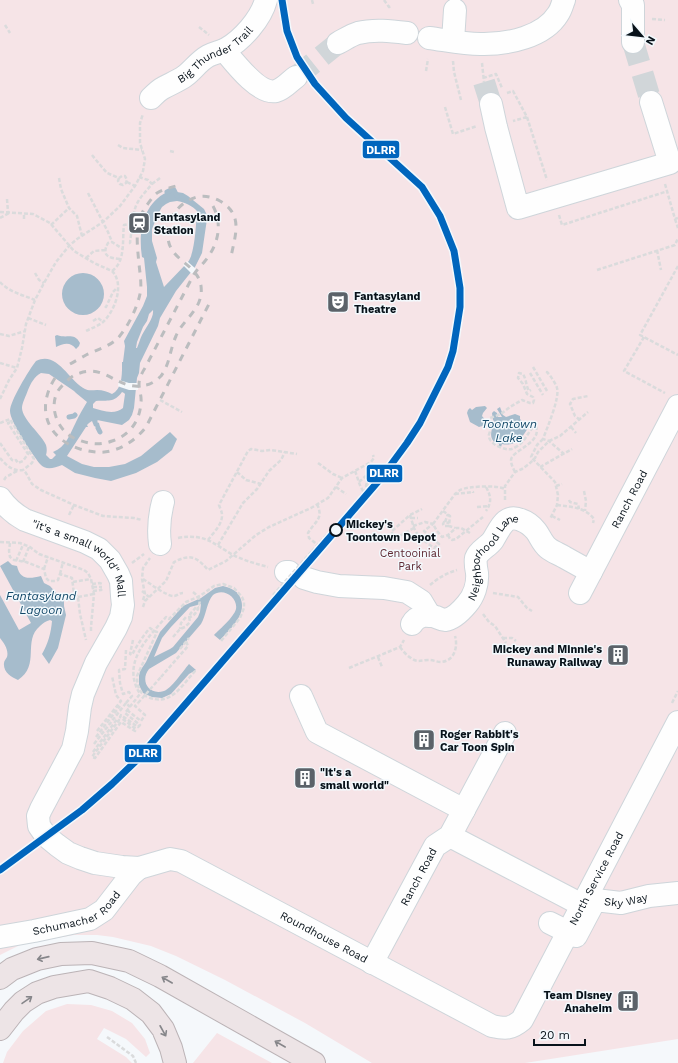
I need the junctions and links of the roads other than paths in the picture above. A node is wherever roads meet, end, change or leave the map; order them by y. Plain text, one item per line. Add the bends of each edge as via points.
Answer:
1 (266, 0) edge
2 (564, 0) edge
3 (630, 0) edge
4 (455, 5) edge
5 (407, 33) dead end
6 (428, 38) dead end
7 (453, 41) junction
8 (634, 42) tunnel mouth
9 (338, 43) tunnel mouth
10 (224, 50) junction
11 (296, 76) tunnel mouth
12 (500, 96) tunnel mouth
13 (651, 102) tunnel mouth
14 (148, 103) road end
15 (674, 165) edge
16 (672, 400) edge
17 (2, 500) edge
18 (163, 502) dead end
19 (160, 535) road end
20 (591, 572) junction
21 (293, 574) dead end
22 (580, 593) dead end
23 (301, 696) dead end
24 (678, 722) edge
25 (505, 733) dead end
26 (464, 810) junction
27 (450, 836) junction
28 (139, 868) junction
29 (678, 893) edge
30 (582, 905) junction
31 (559, 927) junction
32 (0, 937) edge
33 (372, 963) junction
34 (0, 978) edge
35 (508, 1028) joint
36 (0, 1029) edge
37 (175, 1063) edge
38 (314, 1063) edge

1 - 10 street, Big Thunder Trail via 250,28 235,44
2 - 7 street via 559,14 534,35 501,43
3 - 8 street via 633,5
4 - 7 street
5 - 9 street via 357,33
6 - 7 street
10 - 11 street via 249,78 268,91 282,89
10 - 14 street, Big Thunder Trail via 208,56 176,82 163,88
12 - 15 street via 496,127 518,208
13 - 15 street
16 - 20 street, Ranch Road
17 - 28 street, "it's a small world" Mall via 11,511 25,520 92,545 110,560 105,583 121,581 121,617 86,684 80,707 78,731 87,748 41,808 38,816 39,826 46,836 68,853 95,863
18 - 19 street via 159,516
20 - 21 street, Neighborhood Lane via 548,548 535,530 523,521 511,518 503,524 491,543 478,554 474,587 463,609 445,620 420,613 407,592 340,586
20 - 22 street, Ranch Road
23 - 26 street via 317,732
24 - 30 street, North Service Road
25 - 26 street, Ranch Road
26 - 27 street, Ranch Road
27 - 30 street
27 - 33 street, Ranch Road via 435,846
28 - 32 street, Schumacher Road via 104,910 90,919
28 - 33 street, Roundhouse Road via 170,859 181,861
29 - 31 street, Sky Way via 621,902 595,900 576,936
30 - 31 street, North Service Road
31 - 35 street, North Service Road via 522,1020
33 - 35 street, Roundhouse Road via 492,1026
38 -> 34 highway via 160,976 128,961 92,953 61,954 37,959 12,969
36 -> 37 highway via 14,1011 37,993 54,987 89,982 133,999 151,1012 163,1030

